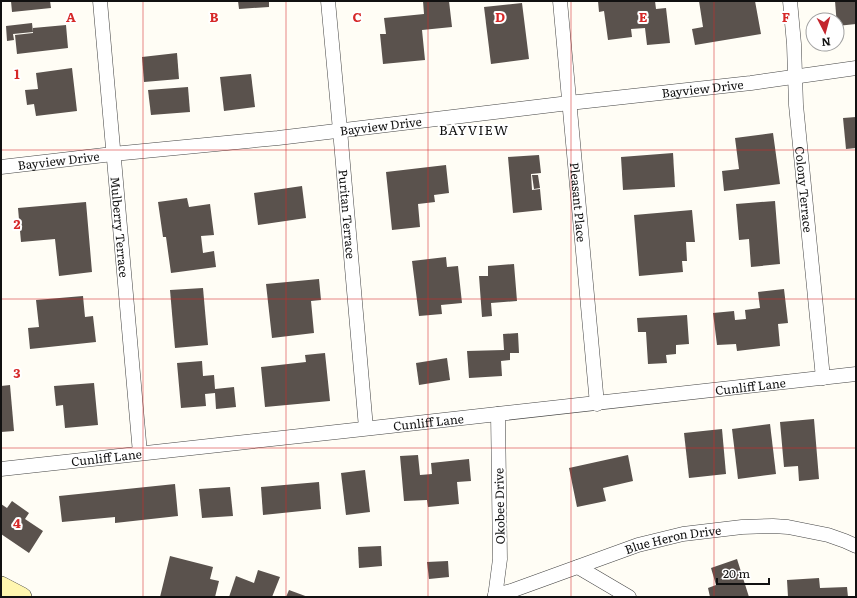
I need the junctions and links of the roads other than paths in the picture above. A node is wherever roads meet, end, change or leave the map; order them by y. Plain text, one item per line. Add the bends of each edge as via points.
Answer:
1 (100, 1) edge
2 (328, 1) edge
3 (560, 1) edge
4 (790, 1) edge
5 (856, 68) edge
6 (796, 76) junction
7 (569, 103) junction
8 (340, 130) junction
9 (113, 154) junction
10 (1, 167) edge
11 (856, 374) edge
12 (823, 378) junction
13 (597, 404) junction
14 (498, 414) junction
15 (366, 428) junction
16 (140, 453) junction
17 (1, 469) edge
18 (856, 546) edge
19 (578, 567) junction
20 (1, 586) edge
21 (495, 596) edge
22 (22, 597) edge
23 (629, 597) edge

1 - 9 street, Mulberry Terrace
2 - 8 street, Puritan Terrace
3 - 7 street, Pleasant Place
4 - 6 street, Colony Terrace
5 - 6 street, Bayview Drive
6 - 7 street, Bayview Drive
6 - 12 street, Colony Terrace via 797,113
7 - 8 street, Bayview Drive
7 - 13 street, Pleasant Place
8 - 9 street, Bayview Drive
8 - 15 street, Puritan Terrace
9 - 10 street, Bayview Drive
9 - 16 street, Mulberry Terrace
11 - 12 street, Cunliff Lane
12 - 13 street, Cunliff Lane
13 - 14 street, Cunliff Lane
14 - 15 street, Cunliff Lane
14 - 21 street, Okobee Drive via 500,559
15 - 16 street, Cunliff Lane
16 - 17 street, Cunliff Lane
18 - 19 street, Blue Heron Drive via 828,535 788,527 742,527 683,534 638,545
19 - 21 street, Blue Heron Drive
19 - 23 street
20 - 22 street

